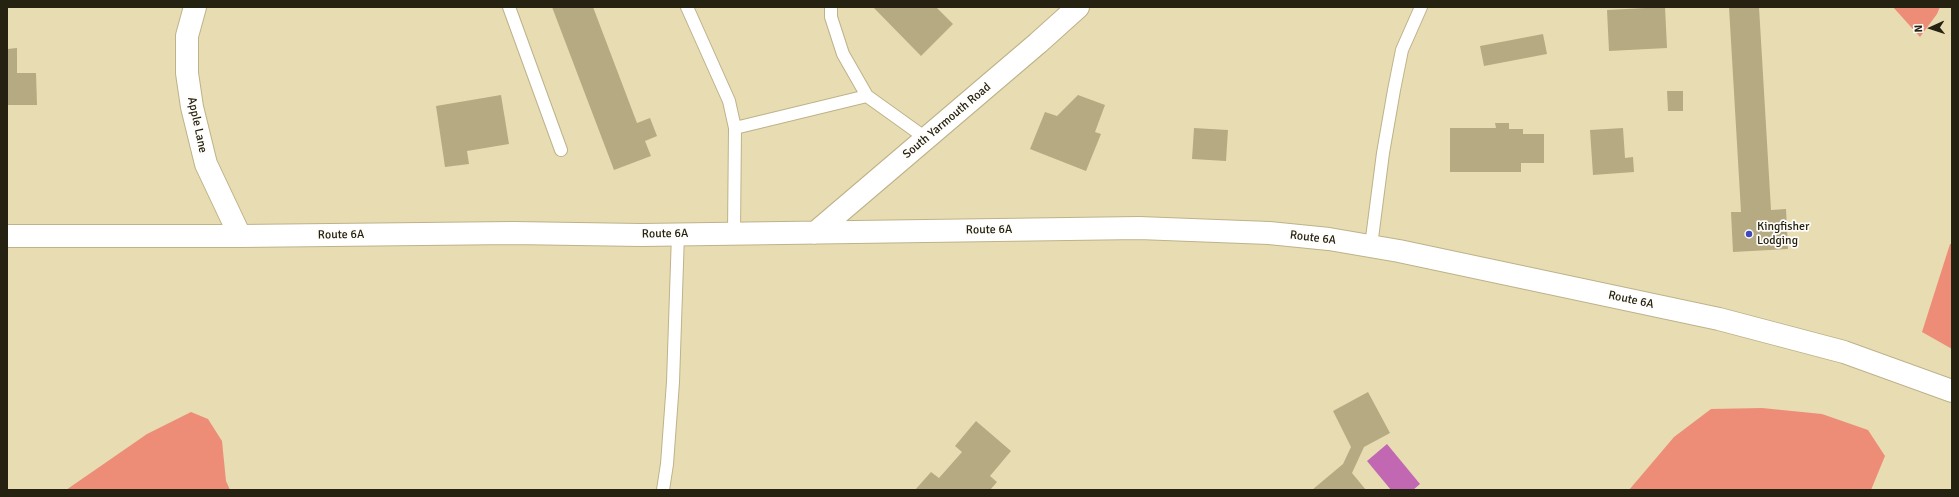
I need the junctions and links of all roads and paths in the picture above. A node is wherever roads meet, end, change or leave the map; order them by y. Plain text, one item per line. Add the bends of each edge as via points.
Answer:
1 (509, 7) edge
2 (688, 7) edge
3 (831, 7) edge
4 (1078, 7) edge
5 (1421, 7) edge
6 (198, 8) edge
7 (867, 96) junction
8 (735, 128) junction
9 (927, 139) junction
10 (561, 150) dead end
11 (734, 233) junction
12 (815, 233) junction
13 (678, 234) junction
14 (7, 236) edge
15 (240, 236) junction
16 (1371, 246) junction
17 (1952, 391) edge
18 (663, 490) edge

1 - 10 lane
2 - 8 lane via 729,101
3 - 7 lane via 831,17 843,54
4 - 9 main road, South Yarmouth Road
5 - 16 lane via 1402,50
6 - 15 main road, Apple Lane via 187,36 187,73 192,107 206,164
7 - 8 lane
7 - 9 lane
8 - 11 lane
9 - 12 main road, South Yarmouth Road
11 - 12 main road, Route 6A
11 - 13 main road, Route 6A
12 - 16 main road, Route 6A via 1139,228 1269,233
13 - 15 main road, Route 6A
13 - 18 lane via 673,382
14 - 15 main road, Route 6A
16 - 17 main road, Route 6A via 1719,320 1844,352

